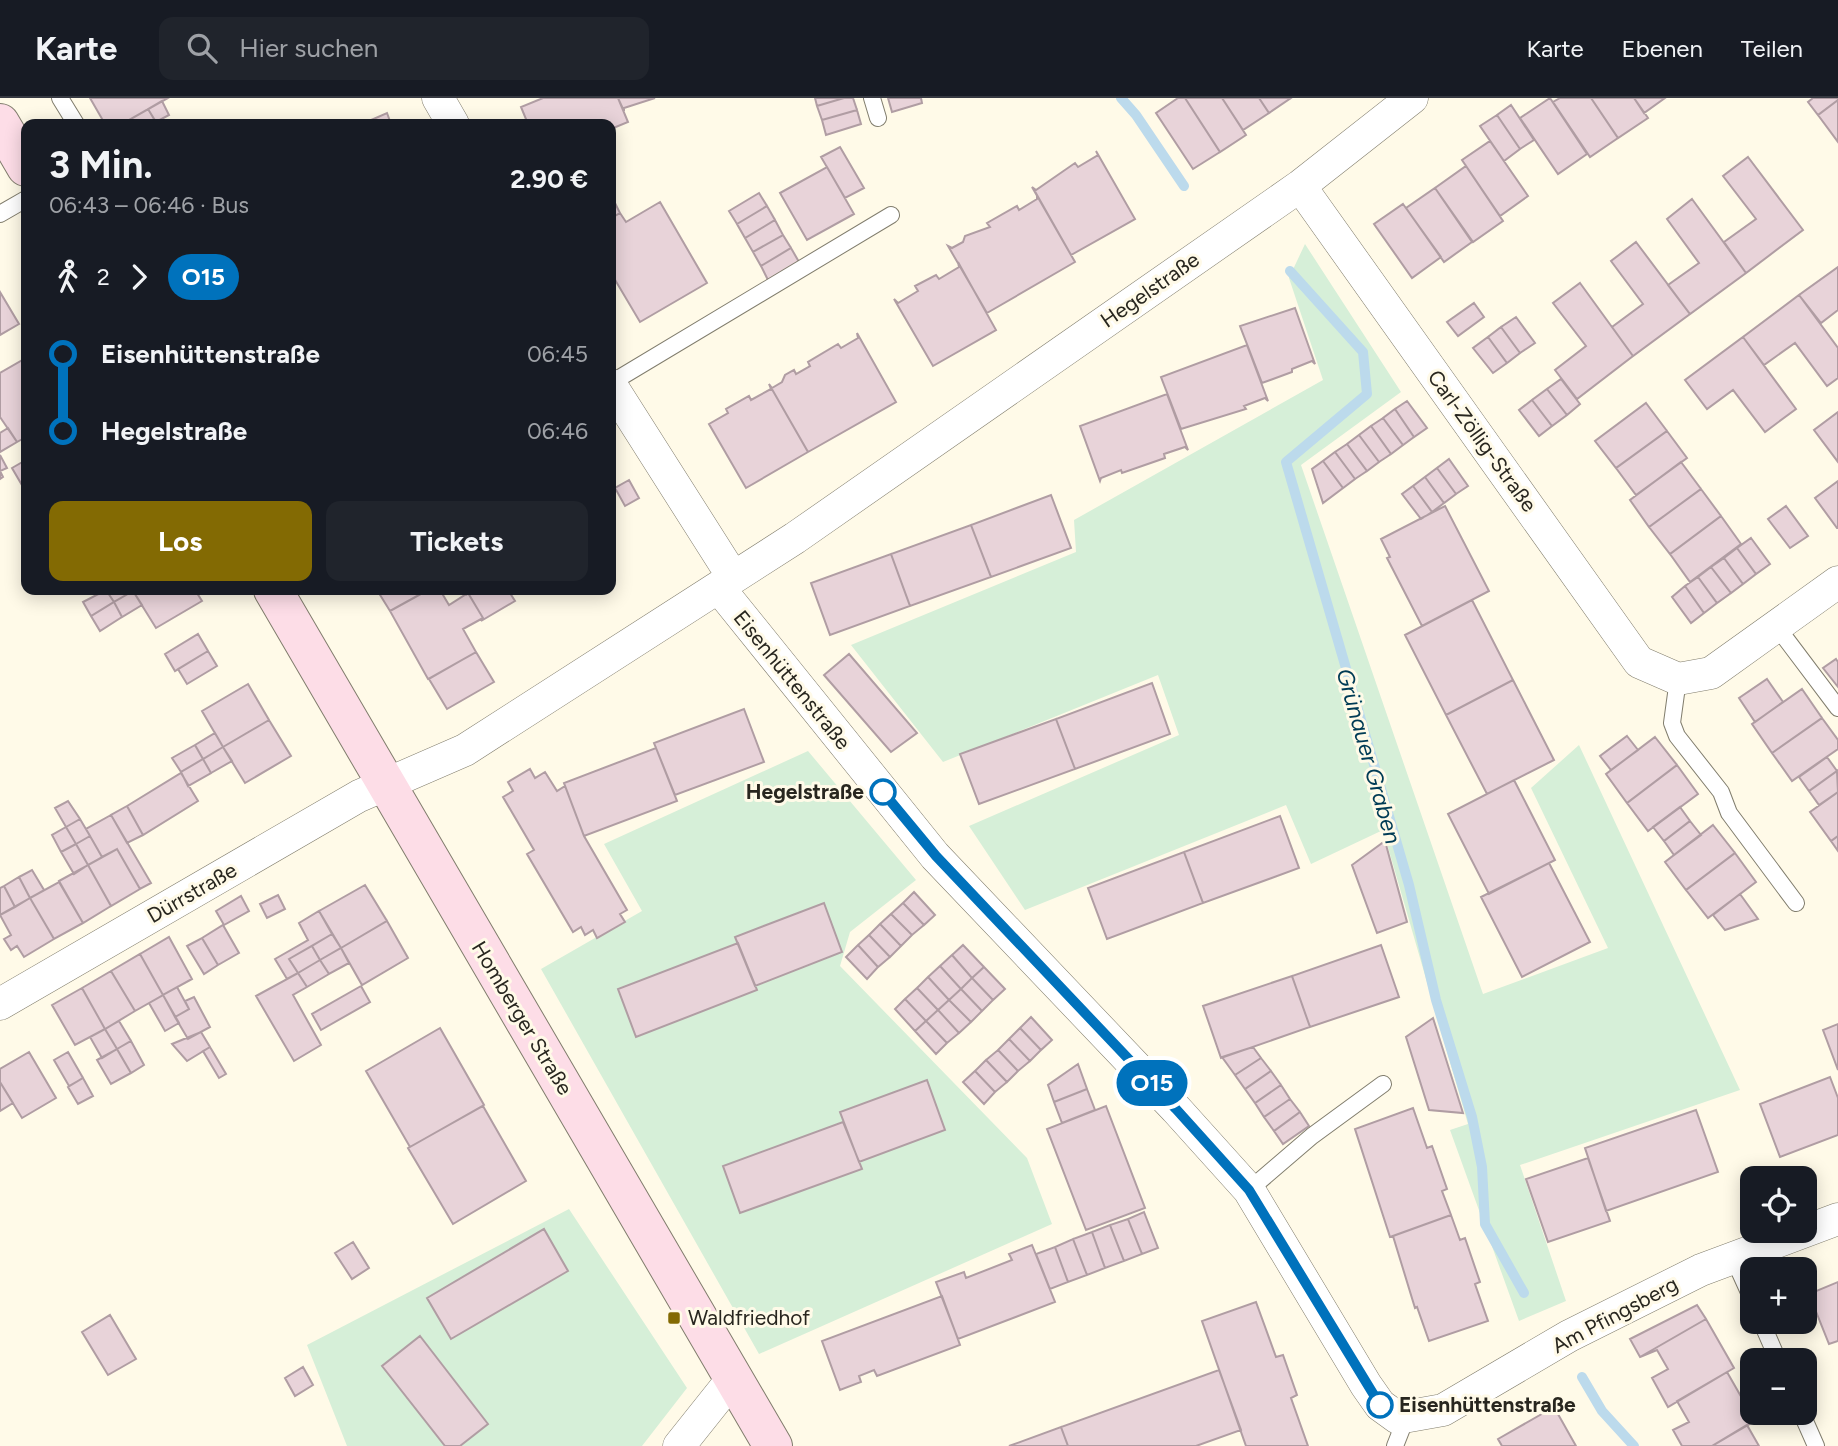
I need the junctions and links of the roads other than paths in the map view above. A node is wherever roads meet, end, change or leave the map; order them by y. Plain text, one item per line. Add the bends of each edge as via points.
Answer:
1 (61, 98) edge
2 (872, 98) edge
3 (1412, 98) edge
4 (878, 118) dead end
5 (73, 119) edge
6 (0, 123) edge
7 (21, 159) edge
8 (1300, 186) junction
9 (21, 202) edge
10 (0, 214) edge
11 (891, 215) dead end
12 (616, 381) edge
13 (616, 393) edge
14 (726, 582) junction
15 (1838, 582) edge
16 (276, 595) edge
17 (1777, 627) junction
18 (1678, 680) junction
19 (1838, 708) edge
20 (384, 783) junction
21 (1796, 903) dead end
22 (0, 1003) edge
23 (1382, 1084) dead end
24 (1249, 1190) junction
25 (1838, 1219) edge
26 (1733, 1257) junction
27 (1740, 1272) edge
28 (734, 1377) junction
29 (1807, 1425) edge
30 (1399, 1427) edge
31 (679, 1446) edge
32 (773, 1446) edge
33 (1816, 1446) edge

1 - 5 lane
2 - 4 lane
3 - 8 street, Hegelstraße
6 - 7 main road
8 - 14 street, Hegelstraße
8 - 18 street, Carl-Zöllig-Straße via 1639,662
9 - 10 lane
11 - 12 lane
13 - 14 street, Eisenhüttenstraße
14 - 20 street, Hegelstraße via 466,750
14 - 24 street, Eisenhüttenstraße via 936,856
15 - 17 street
16 - 20 main road, Homberger Straße
17 - 18 street via 1711,673
17 - 19 lane
18 - 21 lane via 1672,723 1677,736
20 - 22 street, Dürrstraße
20 - 28 main road, Homberger Straße
23 - 24 lane
24 - 30 street, Eisenhüttenstraße via 1366,1385
25 - 26 street, Am Pfingsberg
26 - 27 lane
26 - 30 street, Am Pfingsberg via 1569,1336 1443,1410
28 - 31 street
28 - 32 main road, Homberger Straße
29 - 33 lane

